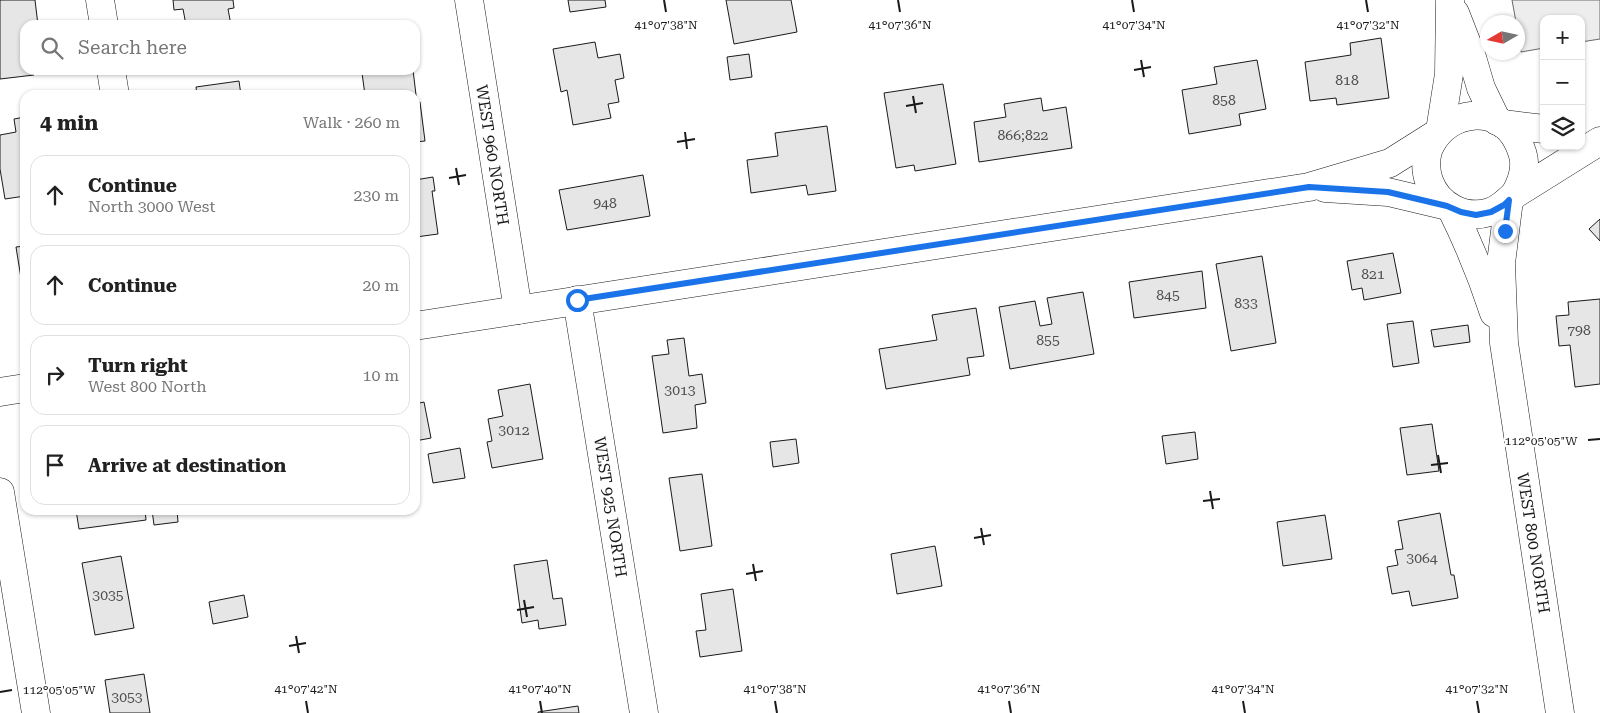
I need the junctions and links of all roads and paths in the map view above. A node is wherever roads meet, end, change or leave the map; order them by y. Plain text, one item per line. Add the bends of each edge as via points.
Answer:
1 (100, 0) edge
2 (468, 0) edge
3 (1450, 0) edge
4 (103, 20) edge
5 (112, 75) edge
6 (114, 90) edge
7 (1500, 123) junction
8 (1540, 128) edge
9 (1438, 133) junction
10 (1585, 134) edge
11 (1600, 136) edge
12 (1600, 141) edge
13 (1309, 187) junction
14 (1512, 197) junction
15 (1449, 207) junction
16 (577, 300) junction
17 (518, 310) junction
18 (420, 325) edge
19 (1504, 343) junction
20 (20, 389) edge
21 (0, 392) edge
22 (0, 492) edge
23 (36, 713) edge
24 (644, 713) edge
25 (1560, 713) edge

1 - 4 street
2 - 17 street, WEST 960 NORTH
3 - 7 street via 1481,88
3 - 9 street via 1449,74
5 - 6 street
7 - 8 street
7 - 9 street via 1486,116 1467,116 1450,122
7 - 14 street via 1514,135 1522,149 1522,180
9 - 13 street via 1390,162
9 - 15 street via 1428,148 1428,180 1436,195
10 - 11 street
12 - 14 street
13 - 15 street via 1388,192
13 - 16 street
14 - 15 street via 1491,212 1476,215
14 - 19 street, WEST 800 NORTH via 1501,263
15 - 19 street, WEST 800 NORTH via 1467,239 1485,283
16 - 17 street
16 - 24 street, WEST 925 NORTH
17 - 18 street
19 - 25 street, WEST 800 NORTH
20 - 21 street
22 - 23 street

